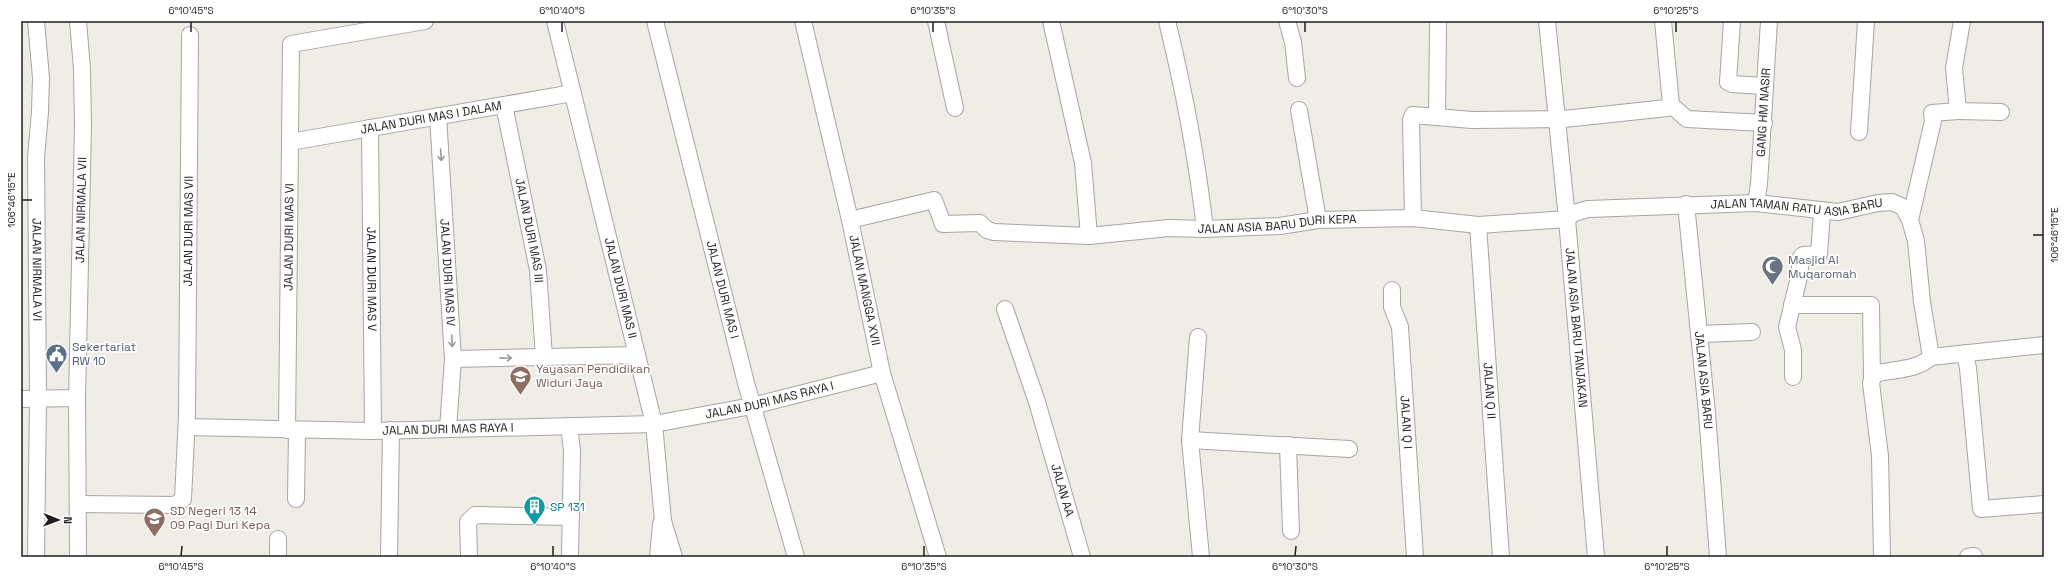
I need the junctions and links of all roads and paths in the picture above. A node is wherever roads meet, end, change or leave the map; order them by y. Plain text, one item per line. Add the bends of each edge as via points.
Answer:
1 (36, 21) edge
2 (78, 21) edge
3 (425, 21) edge
4 (555, 21) edge
5 (655, 21) edge
6 (803, 21) edge
7 (936, 21) edge
8 (1051, 21) edge
9 (1167, 21) edge
10 (1287, 21) edge
11 (1547, 21) edge
12 (1663, 21) edge
13 (1732, 21) edge
14 (1769, 21) edge
15 (1866, 21) edge
16 (1962, 21) edge
17 (1438, 23) dead end
18 (190, 35) dead end
19 (1297, 78) dead end
20 (1764, 86) junction
21 (573, 93) junction
22 (504, 105) junction
23 (1671, 105) junction
24 (955, 108) dead end
25 (1299, 110) dead end
26 (1958, 111) junction
27 (2002, 112) dead end
28 (438, 116) junction
29 (1437, 116) junction
30 (1556, 119) junction
31 (1764, 123) junction
32 (370, 128) junction
33 (1859, 132) dead end
34 (290, 142) junction
35 (1756, 203) junction
36 (1686, 204) junction
37 (1822, 212) junction
38 (1413, 218) junction
39 (1567, 219) junction
40 (850, 220) junction
41 (1318, 220) junction
42 (1910, 220) junction
43 (1478, 225) junction
44 (1205, 229) junction
45 (1089, 236) junction
46 (1392, 290) dead end
47 (1792, 305) junction
48 (1005, 309) dead end
49 (1752, 332) dead end
50 (1700, 334) junction
51 (1198, 337) dead end
52 (2044, 345) edge
53 (1965, 353) junction
54 (637, 355) junction
55 (544, 357) junction
56 (1931, 357) junction
57 (453, 359) junction
58 (882, 372) junction
59 (1793, 377) dead end
60 (1872, 379) junction
61 (38, 398) junction
62 (77, 398) junction
63 (21, 399) edge
64 (752, 406) junction
65 (654, 424) junction
66 (569, 426) junction
67 (187, 427) junction
68 (448, 429) junction
69 (292, 430) junction
70 (391, 430) junction
71 (373, 431) junction
72 (1190, 440) junction
73 (1288, 445) junction
74 (1349, 449) dead end
75 (296, 499) dead end
76 (78, 504) junction
77 (2044, 504) edge
78 (571, 517) junction
79 (663, 521) junction
80 (1291, 531) dead end
81 (278, 539) dead end
82 (36, 557) edge
83 (78, 557) edge
84 (278, 557) edge
85 (389, 557) edge
86 (469, 557) edge
87 (570, 557) edge
88 (658, 557) edge
89 (674, 557) edge
90 (796, 557) edge
91 (938, 557) edge
92 (1082, 557) edge
93 (1201, 557) edge
94 (1415, 557) edge
95 (1500, 557) edge
96 (1596, 557) edge
97 (1718, 557) edge
98 (1882, 557) edge

1 - 61 street, JALAN NIRMALA VI via 41,78 36,157
2 - 62 street, JALAN NIRMALA VII via 83,126
3 - 34 street, JALAN DURI MAS VI via 291,44
4 - 21 street, JALAN DURI MAS II
5 - 64 street, JALAN DURI MAS I
6 - 40 street, JALAN MANGGA XVII
7 - 24 street
8 - 45 street via 1083,163
9 - 44 street via 1180,71 1197,158
10 - 19 street via 1293,42
11 - 30 street, JALAN ASIA BARU TANJAKAN
12 - 23 street
13 - 20 street via 1728,82
14 - 20 street, GANG HM NASIR
15 - 33 street
16 - 26 street via 1954,68
17 - 29 street
18 - 67 street, JALAN DURI MAS VII
20 - 31 street, GANG HM NASIR
21 - 22 street, JALAN DURI MAS I DALAM
21 - 54 street, JALAN DURI MAS II
22 - 28 street, JALAN DURI MAS I DALAM
22 - 55 street, JALAN DURI MAS III via 538,270
23 - 30 street via 1667,108 1586,118
23 - 31 street via 1687,119
25 - 41 street
26 - 27 street
26 - 42 street via 1932,113 1933,121
28 - 32 street, JALAN DURI MAS I DALAM
28 -> 57 street, JALAN DURI MAS IV
29 - 30 street via 1472,120
29 - 38 street via 1415,114 1410,120
30 - 39 street, JALAN ASIA BARU TANJAKAN
31 - 35 street, GANG HM NASIR
32 - 34 street, JALAN DURI MAS I DALAM
32 - 71 street, JALAN DURI MAS V
34 - 69 street, JALAN DURI MAS VI
35 - 36 street, JALAN TAMAN RATU ASIA BARU
35 - 37 street, JALAN TAMAN RATU ASIA BARU
36 - 39 street via 1588,209 1574,213
36 - 50 street, JALAN ASIA BARU
37 - 42 street, JALAN TAMAN RATU ASIA BARU via 1838,212 1892,202 1903,207
37 - 47 street via 1819,254 1803,255 1801,258
38 - 41 street, JALAN ASIA BARU DURI KEPA
38 - 43 street, JALAN ASIA BARU DURI KEPA
39 - 43 street, JALAN ASIA BARU DURI KEPA
39 - 96 street, JALAN ASIA BARU TANJAKAN
40 - 45 street, JALAN ASIA BARU DURI KEPA via 934,200 944,224 980,223 987,230
40 - 58 street, JALAN MANGGA XVII
41 - 44 street, JALAN ASIA BARU DURI KEPA via 1280,226
42 - 56 street, JALAN TAMAN RATU ASIA BARU via 1916,241
43 - 95 street, JALAN Q II
44 - 45 street, JALAN ASIA BARU DURI KEPA via 1169,228
46 - 94 street, JALAN Q I via 1392,307 1400,327
47 - 59 street via 1787,327 1793,350
47 - 60 street via 1871,305
48 - 92 street, JALAN AA via 1044,423
49 - 50 street
50 - 97 street, JALAN ASIA BARU
51 - 72 street
52 - 53 street
53 - 56 street
53 - 77 street via 1981,509
54 - 55 street
54 - 65 street, JALAN DURI MAS II
57 -> 55 street
56 - 60 street via 1925,363 1874,374
57 - 68 street, JALAN DURI MAS IV
58 - 64 street, JALAN DURI MAS RAYA I
58 - 91 street, JALAN MANGGA XVII
60 - 98 street via 1880,456
61 - 62 street
61 - 63 street
61 - 82 street, JALAN NIRMALA VI
62 - 76 street, JALAN NIRMALA VII
64 - 65 street, JALAN DURI MAS RAYA I
64 - 90 street, JALAN DURI MAS I
65 - 66 street, JALAN DURI MAS RAYA I
65 - 79 street, JALAN DURI MAS II
66 - 68 street, JALAN DURI MAS RAYA I
66 - 78 street via 572,450
67 - 69 street, JALAN DURI MAS RAYA I
67 - 76 street via 184,496 180,503
68 - 70 street, JALAN DURI MAS RAYA I
69 - 71 street, JALAN DURI MAS RAYA I
69 - 75 street, JALAN DURI MAS VI
70 - 71 street, JALAN DURI MAS RAYA I
70 - 85 street
72 - 73 street
72 - 93 street
73 - 74 street
73 - 80 street
76 - 83 street, JALAN NIRMALA VII
78 - 86 street via 479,514 471,517 468,522
78 - 87 street
79 - 88 street via 659,530
79 - 89 street, JALAN DURI MAS II
81 - 84 street

